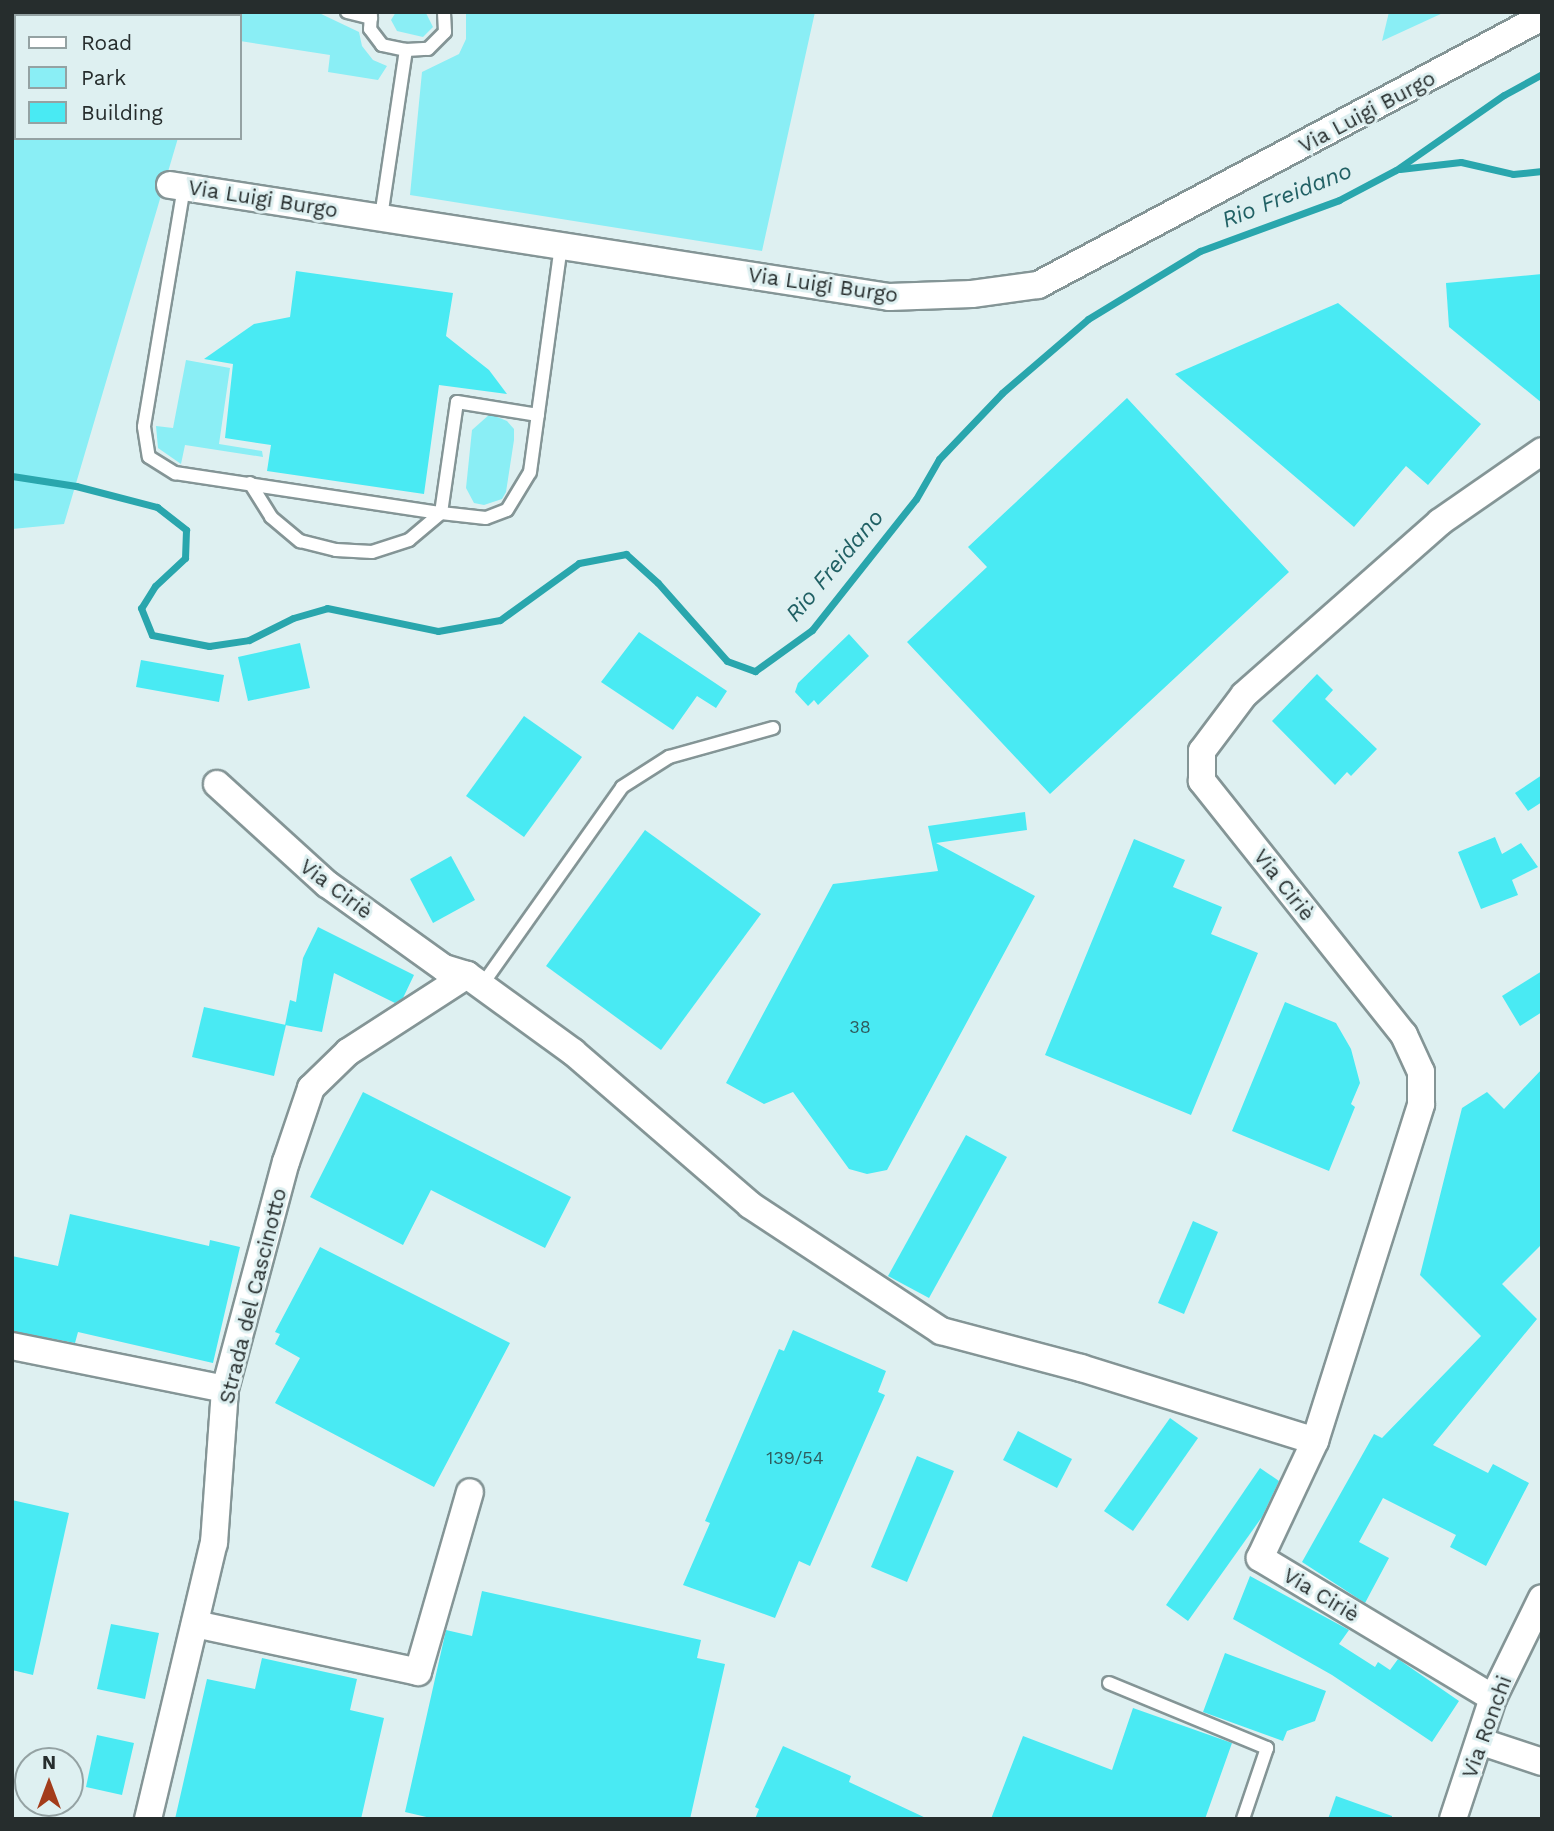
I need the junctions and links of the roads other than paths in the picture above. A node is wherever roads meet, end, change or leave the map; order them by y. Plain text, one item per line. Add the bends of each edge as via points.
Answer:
1 (347, 12) edge
2 (444, 12) edge
3 (371, 15) edge
4 (1542, 17) edge
5 (406, 50) junction
6 (177, 186) joint
7 (382, 217) junction
8 (561, 246) junction
9 (538, 415) junction
10 (1542, 451) edge
11 (250, 484) junction
12 (441, 513) junction
13 (773, 728) dead end
14 (217, 784) dead end
15 (475, 980) junction
16 (12, 1346) edge
17 (225, 1389) junction
18 (1315, 1441) junction
19 (470, 1492) dead end
20 (1542, 1598) edge
21 (195, 1624) junction
22 (1109, 1683) dead end
23 (1493, 1698) junction
24 (1482, 1742) junction
25 (1542, 1762) edge
26 (148, 1819) edge
27 (1243, 1819) edge
28 (1453, 1819) edge

1 - 3 lane
2 - 5 lane via 445,32 428,49
3 - 5 lane via 370,29 382,45
4 - 8 street, Via Luigi Burgo via 1038,285 888,297
5 - 7 lane
6 - 7 street, Via Luigi Burgo
6 - 11 lane via 144,427 149,457 175,473
7 - 8 street, Via Luigi Burgo
8 - 9 lane
9 - 12 lane via 530,472 508,510 486,517
9 - 12 lane via 457,402
10 - 18 street, Via Ciriè via 1440,522 1244,695 1202,751 1202,781 1404,1035 1421,1072 1421,1104
11 - 12 lane
11 - 12 lane via 271,517 300,541 336,550 372,552 409,540
13 - 15 lane via 669,757 622,787
14 - 15 street, Via Ciriè via 327,884 444,968
15 - 17 street, Strada del Cascinotto via 348,1052 311,1088
15 - 18 street, Via Ciriè via 573,1052 750,1205 941,1331 1082,1368
16 - 17 street
17 - 21 street, Strada del Cascinotto via 214,1543
18 - 23 street, Via Ciriè via 1260,1558
19 - 21 street via 418,1672
20 - 23 street, Via Ronchi
21 - 26 street, Strada del Cascinotto
22 - 27 lane via 1267,1748
23 - 24 street, Via Ronchi
24 - 25 street
24 - 28 street, Via Ronchi

